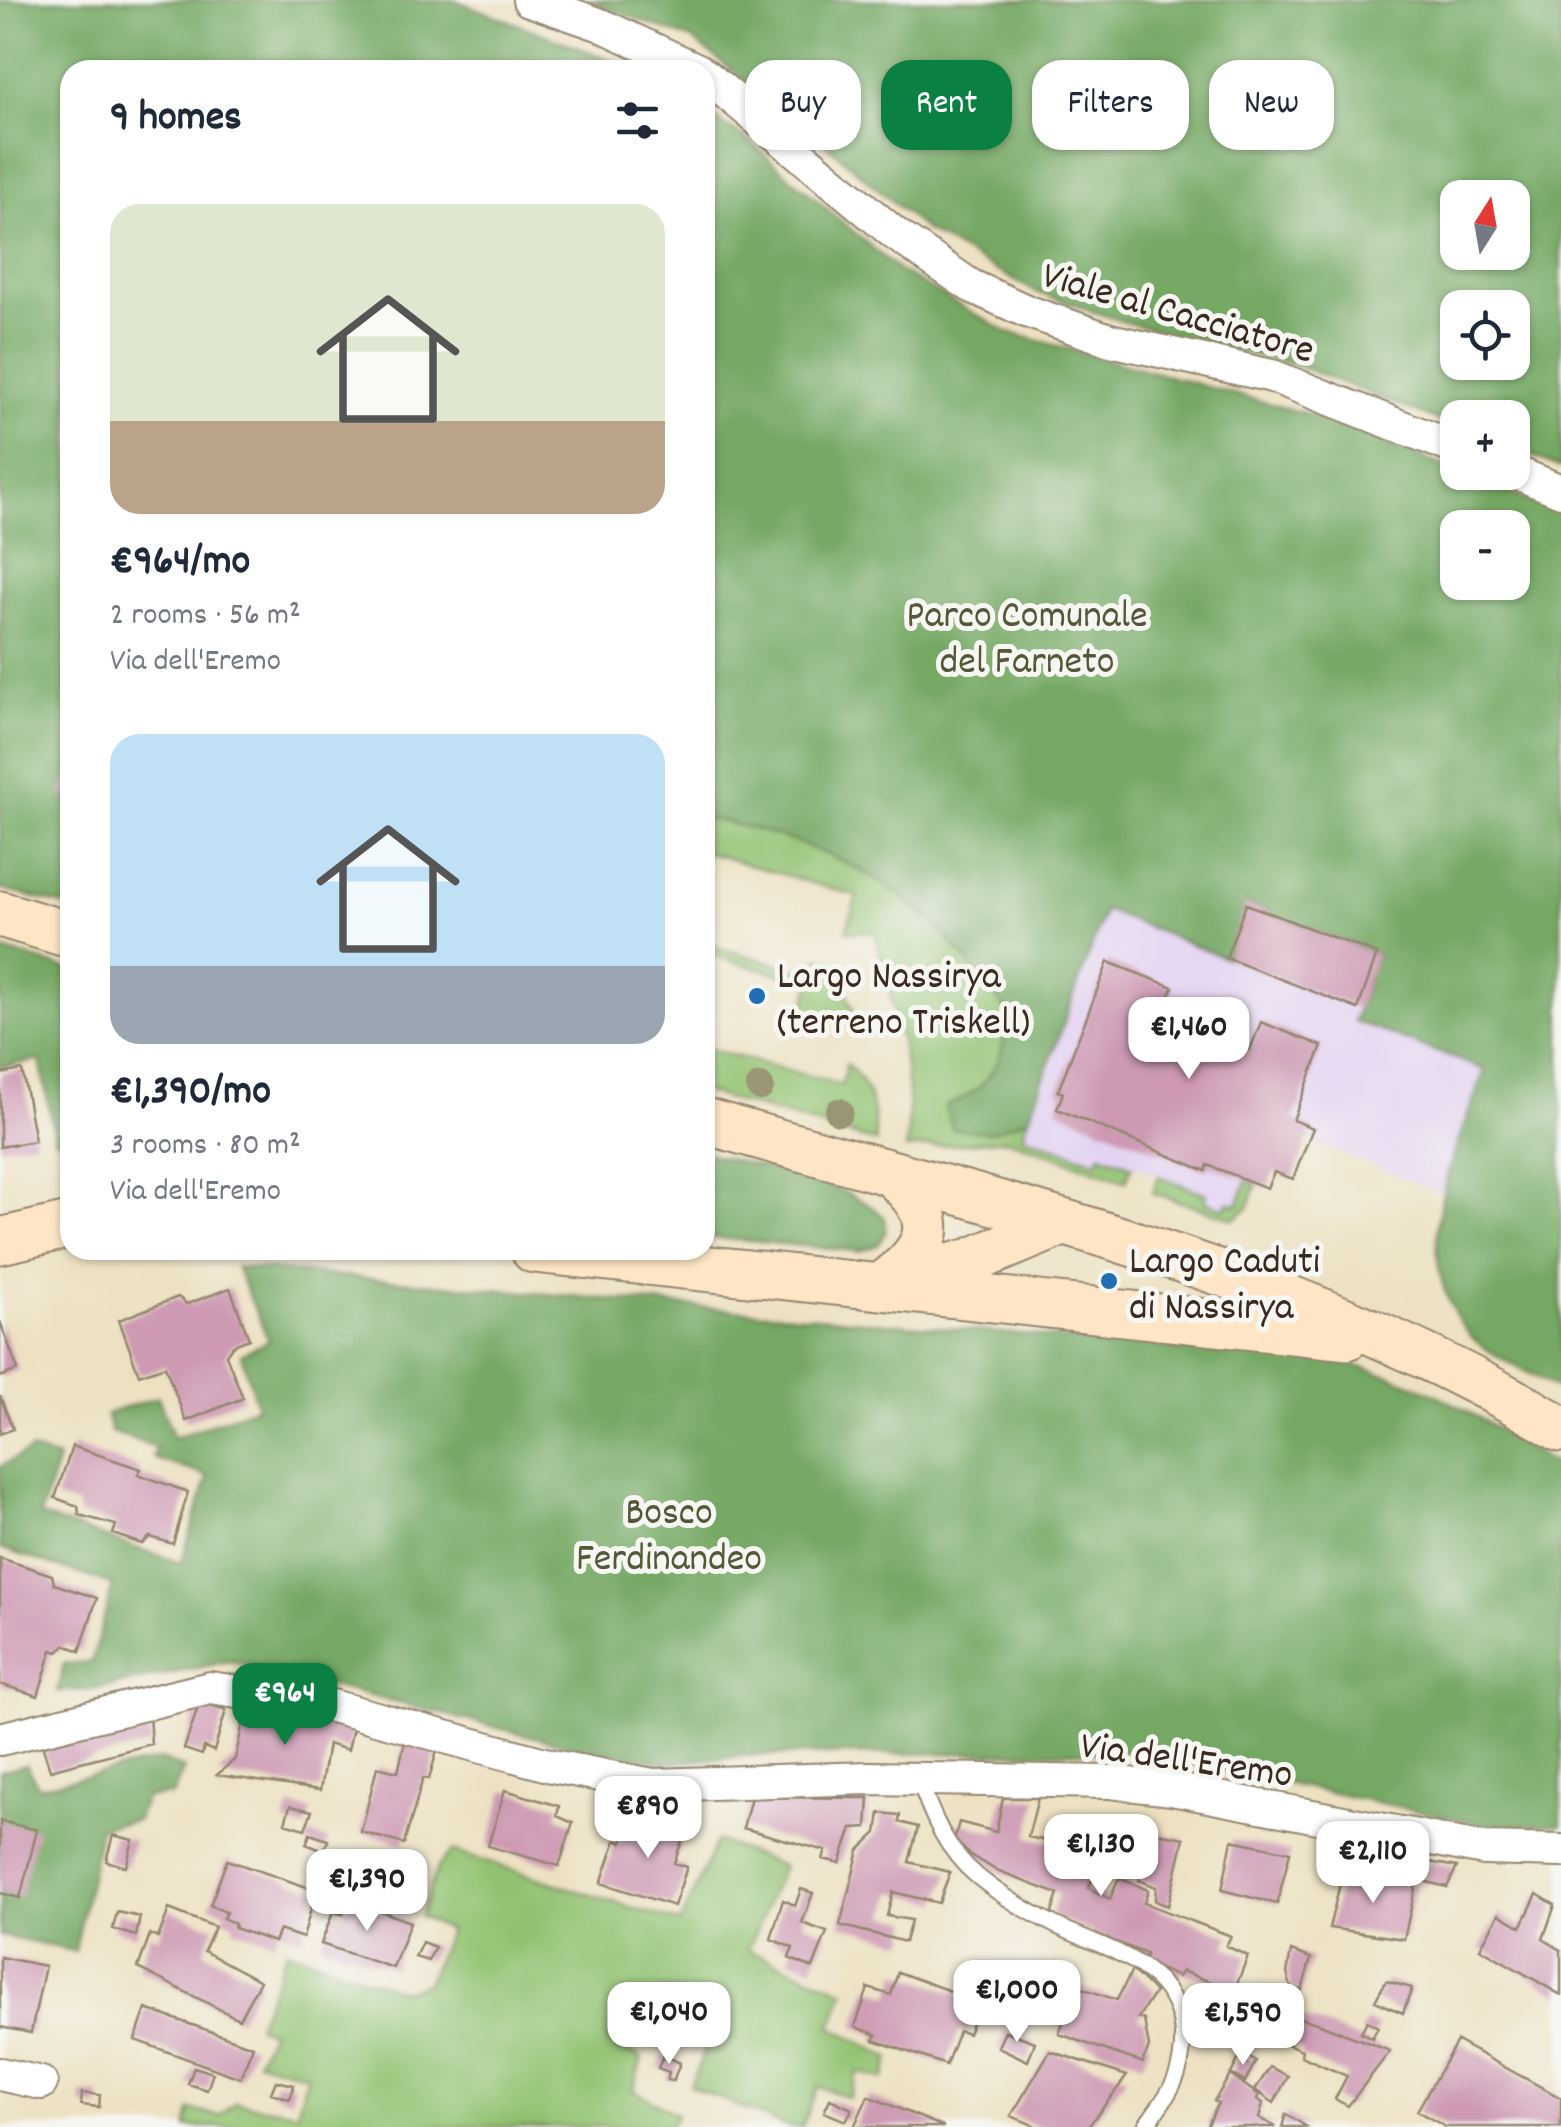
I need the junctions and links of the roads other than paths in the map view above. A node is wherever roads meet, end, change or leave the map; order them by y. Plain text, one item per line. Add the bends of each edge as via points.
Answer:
1 (529, 0) edge
2 (676, 60) edge
3 (715, 82) edge
4 (1440, 441) edge
5 (1530, 479) edge
6 (1561, 492) edge
7 (0, 914) edge
8 (60, 932) edge
9 (715, 1124) edge
10 (894, 1176) junction
11 (1060, 1224) junction
12 (60, 1228) edge
13 (0, 1241) edge
14 (630, 1260) edge
15 (881, 1286) junction
16 (1408, 1346) junction
17 (1561, 1429) edge
18 (0, 1739) edge
19 (919, 1779) junction
20 (1561, 1852) edge
21 (0, 2074) edge
22 (41, 2083) dead end
23 (1145, 2127) edge

1 - 2 street
3 - 4 street, Viale al Cacciatore via 895,234 971,286 1110,340 1272,376
5 - 6 street
7 - 8 street
9 - 10 street
10 - 11 street
10 - 15 street via 917,1197 926,1240 917,1257
11 - 15 street
11 - 16 street via 1277,1291
12 - 13 street
14 - 15 street
15 - 16 street
16 - 17 street
18 - 19 street, Via dell'Eremo via 210,1688 332,1706 552,1766 653,1785
19 - 20 street, Via dell'Eremo via 1110,1782 1484,1850
19 - 23 lane via 934,1821 978,1876 1018,1905 1133,1960 1168,1988 1180,2010 1183,2040 1176,2080
21 - 22 street

